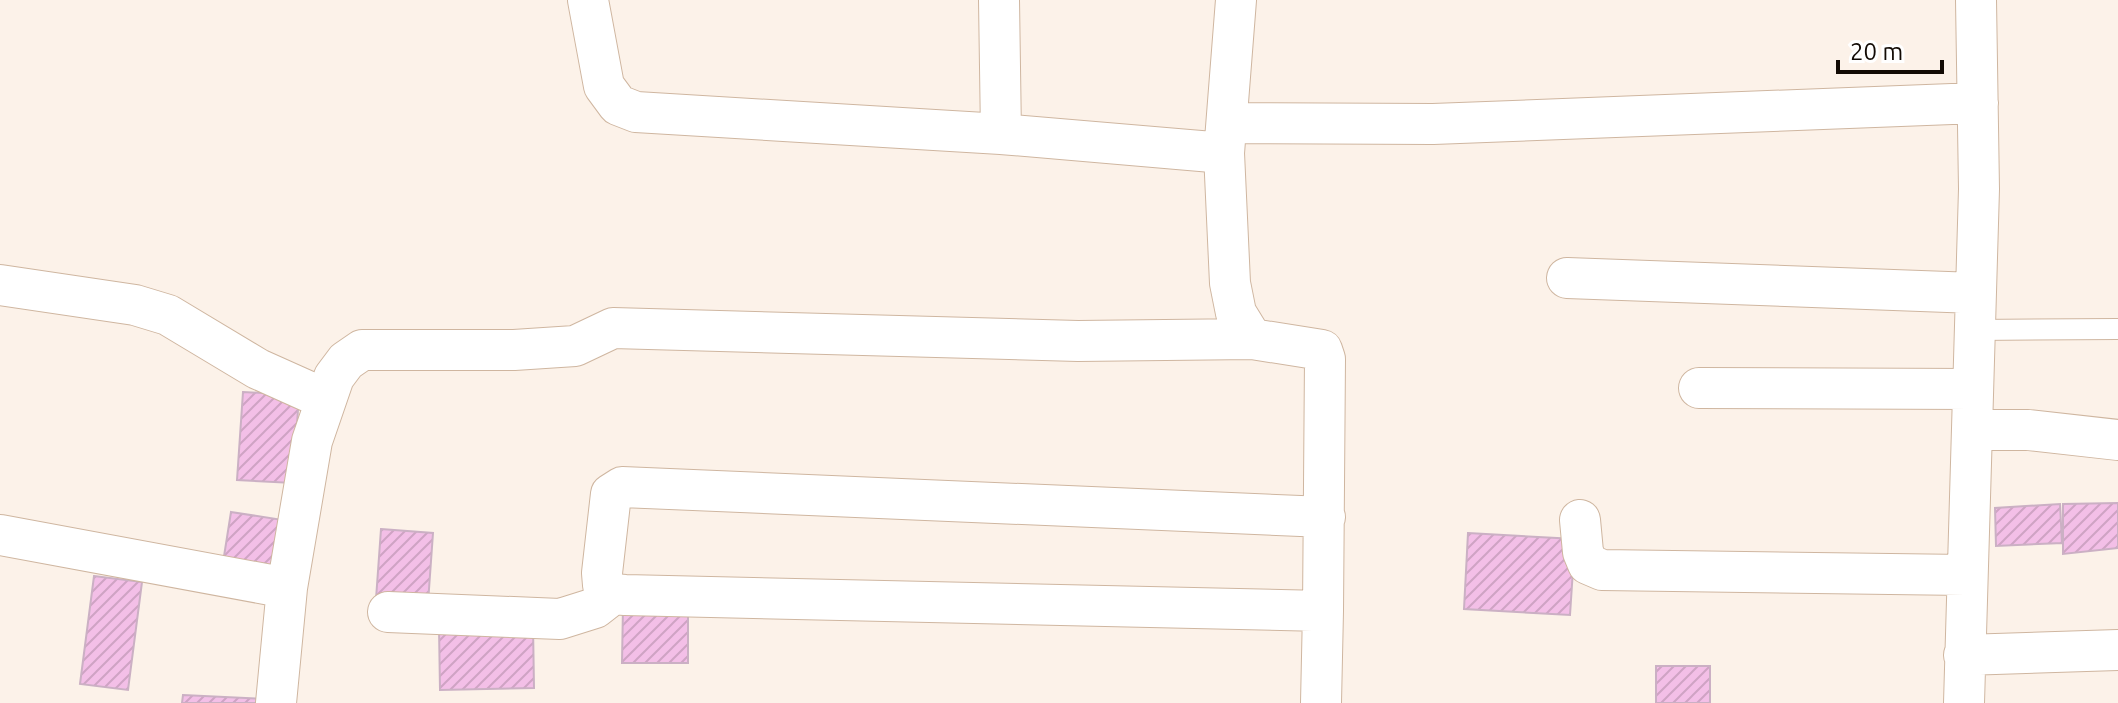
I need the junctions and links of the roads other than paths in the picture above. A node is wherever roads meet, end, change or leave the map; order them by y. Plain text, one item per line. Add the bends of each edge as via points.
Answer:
1 (588, 0) edge
2 (999, 0) edge
3 (1236, 0) edge
4 (1976, 0) edge
5 (1978, 103) junction
6 (1001, 134) junction
7 (1226, 138) junction
8 (1567, 278) dead end
9 (0, 285) edge
10 (1975, 312) junction
11 (2118, 329) edge
12 (1252, 339) junction
13 (1699, 388) dead end
14 (1972, 389) junction
15 (325, 399) junction
16 (1972, 430) junction
17 (2118, 440) edge
18 (1325, 517) junction
19 (1580, 520) dead end
20 (0, 535) edge
21 (1965, 575) junction
22 (287, 588) junction
23 (613, 594) junction
24 (1323, 611) junction
25 (388, 612) dead end
26 (2118, 650) edge
27 (1964, 655) junction
28 (276, 703) edge
29 (1321, 703) edge
30 (1964, 703) edge

1 - 6 street via 604,86 618,105 636,112
2 - 6 street
3 - 7 street
4 - 5 street
5 - 7 street via 1433,124
5 - 10 street
6 - 7 street
7 - 12 street via 1230,283 1236,313
8 - 10 street
9 - 15 street via 135,305 168,315 258,369
10 - 11 lane
10 - 14 street
12 - 15 street via 1078,341 613,328 575,346 362,350 346,361
12 - 18 street via 1322,350
13 - 14 street
14 - 16 street
15 - 22 street via 305,471
16 - 17 street
16 - 21 street
18 - 23 street via 622,487 611,494 602,573 603,585
18 - 24 street
19 - 21 street via 1588,564 1602,570
20 - 22 street
21 - 27 street
22 - 28 street
23 - 24 street
23 - 25 street via 595,608 560,619
24 - 29 street
26 - 27 street
27 - 30 street

